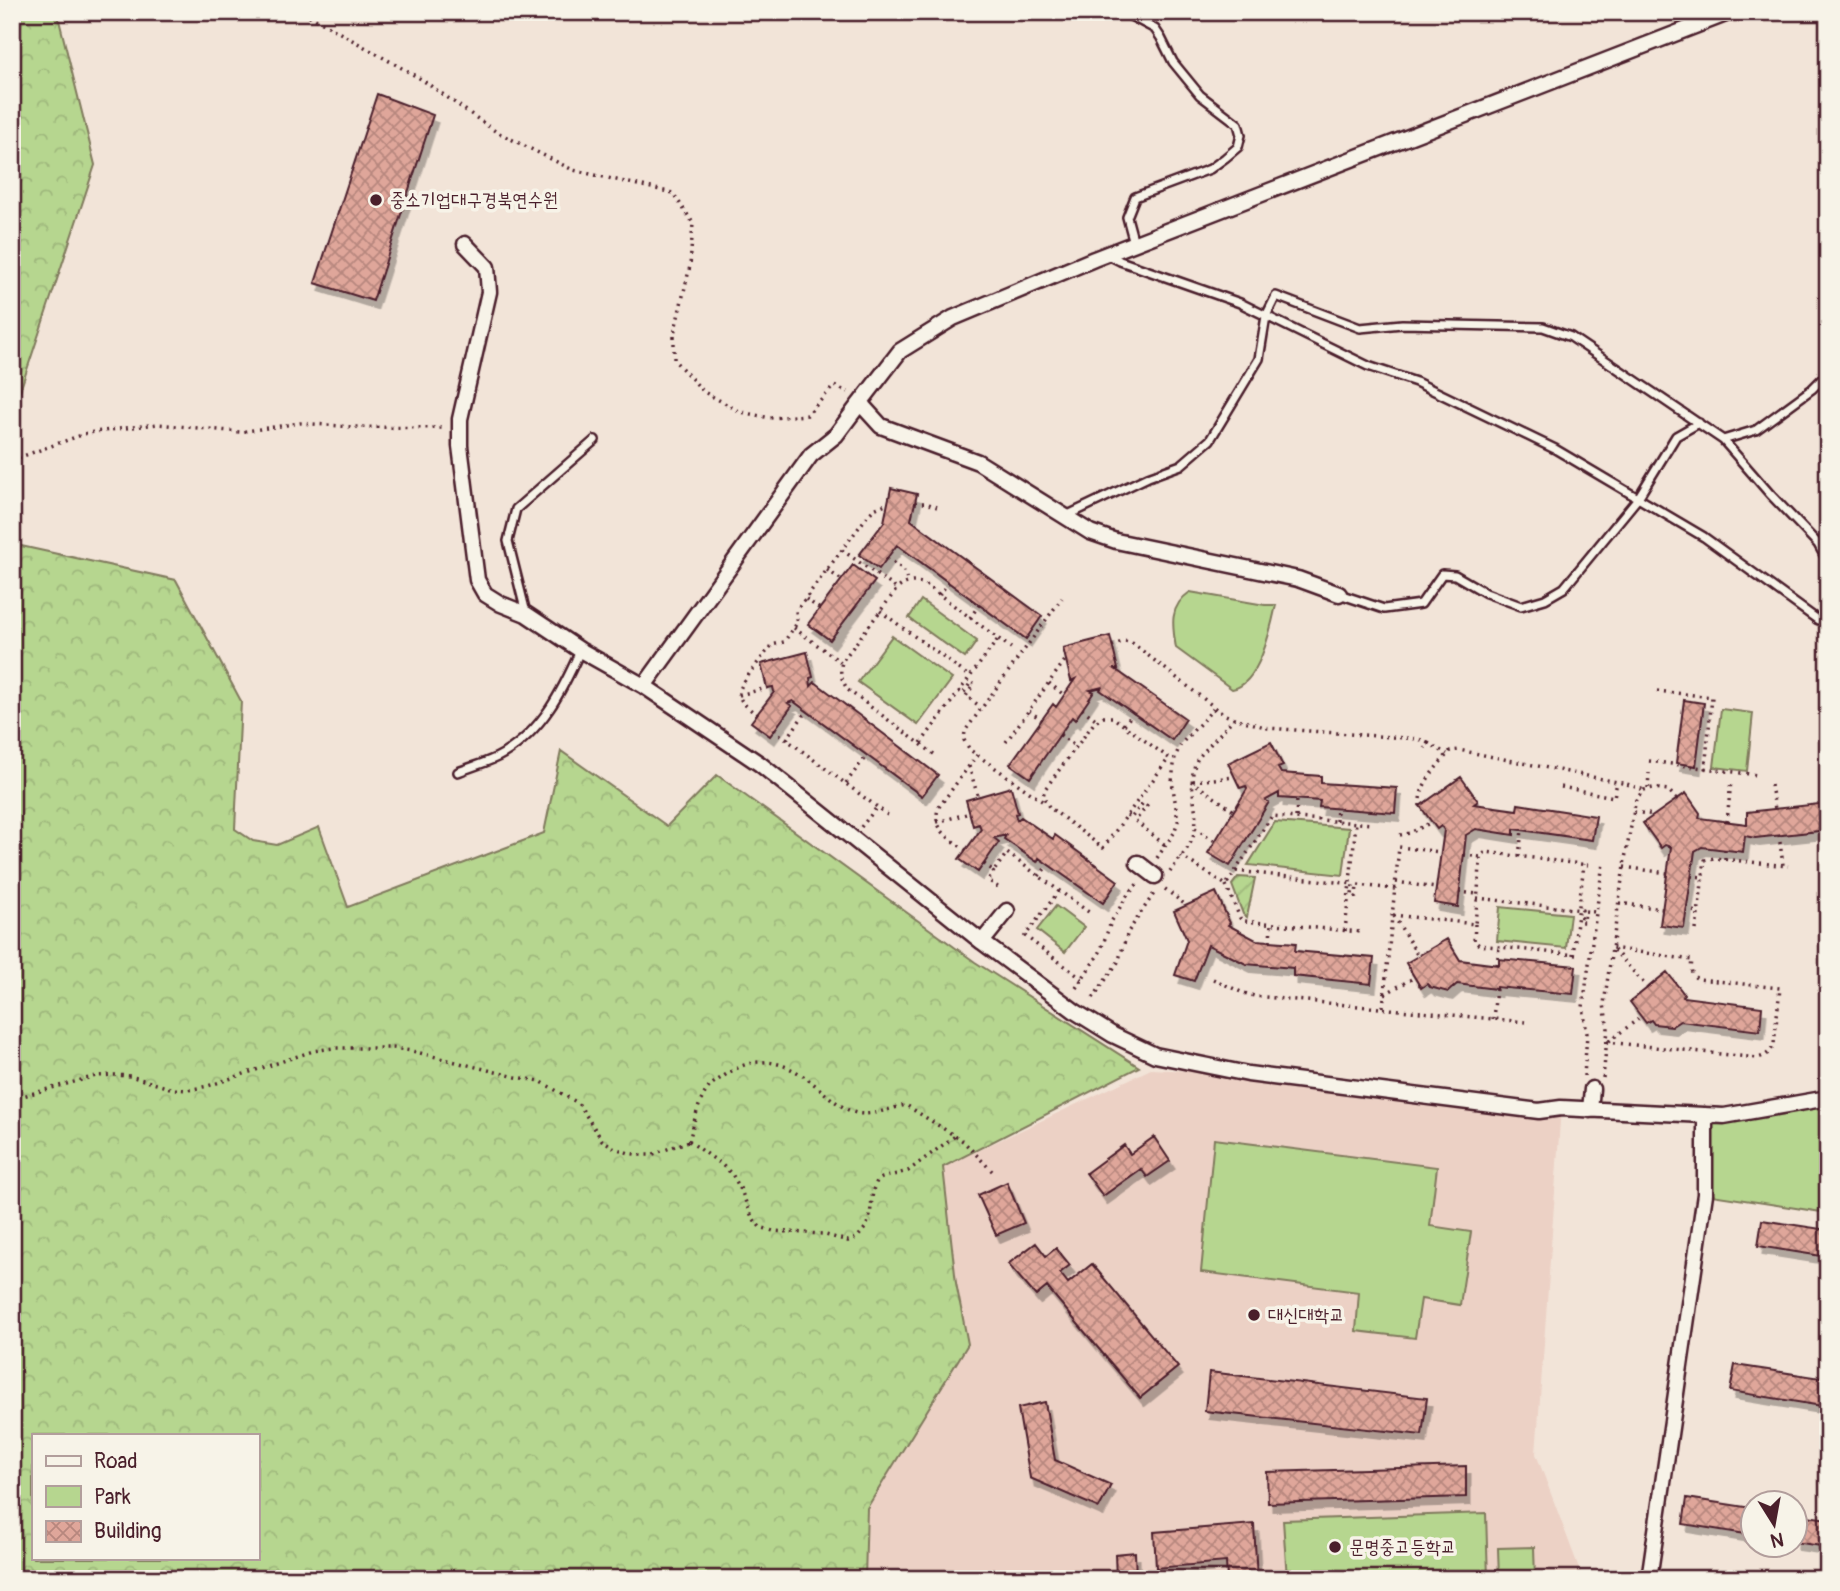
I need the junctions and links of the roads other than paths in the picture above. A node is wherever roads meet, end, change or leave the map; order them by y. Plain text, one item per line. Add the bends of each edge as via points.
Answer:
1 (1123, 12) edge
2 (1731, 12) edge
3 (465, 244) dead end
4 (1134, 244) junction
5 (1107, 255) junction
6 (1266, 316) junction
7 (1828, 373) edge
8 (861, 400) junction
9 (1699, 423) junction
10 (595, 440) dead end
11 (1723, 440) junction
12 (1638, 498) junction
13 (1065, 516) junction
14 (1828, 562) edge
15 (1339, 594) joint
16 (526, 614) junction
17 (1828, 620) edge
18 (580, 650) junction
19 (644, 686) junction
20 (458, 772) dead end
21 (1007, 911) dead end
22 (982, 942) junction
23 (1587, 1088) road end
24 (1828, 1098) edge
25 (1590, 1110) junction
26 (1706, 1115) junction
27 (1649, 1579) edge

1 - 4 lane via 1155,29 1173,62 1200,94 1238,124 1241,135 1238,147 1210,169 1135,197 1127,217
2 - 4 street
3 - 16 street via 487,267 489,292 460,419 477,580 485,594
4 - 5 street
5 - 6 lane
5 - 8 street via 953,318 900,351
6 - 9 lane via 1276,296 1360,328 1402,324 1543,327 1571,337
6 - 12 lane via 1555,449
6 - 13 lane via 1259,359 1210,440 1181,465
7 - 11 lane via 1756,430
8 - 13 street via 881,426 978,463
8 - 19 street via 836,435 811,455
9 - 11 lane
9 - 12 lane via 1676,436
10 - 16 lane via 516,509 508,541
11 - 14 lane via 1818,544
12 - 15 lane via 1564,588 1545,599 1521,606 1455,575 1442,574 1421,604 1384,609
12 - 17 lane via 1704,537 1818,620
13 - 15 street via 1116,541 1314,583
16 - 18 street
18 - 19 street
18 - 20 lane via 553,706 532,731 503,754
19 - 22 street via 760,764
21 - 22 street
22 - 25 street via 1076,1012 1155,1055 1248,1074 1456,1101 1539,1111
23 - 25 street
24 - 26 street
25 - 26 street
26 - 27 street via 1705,1194

